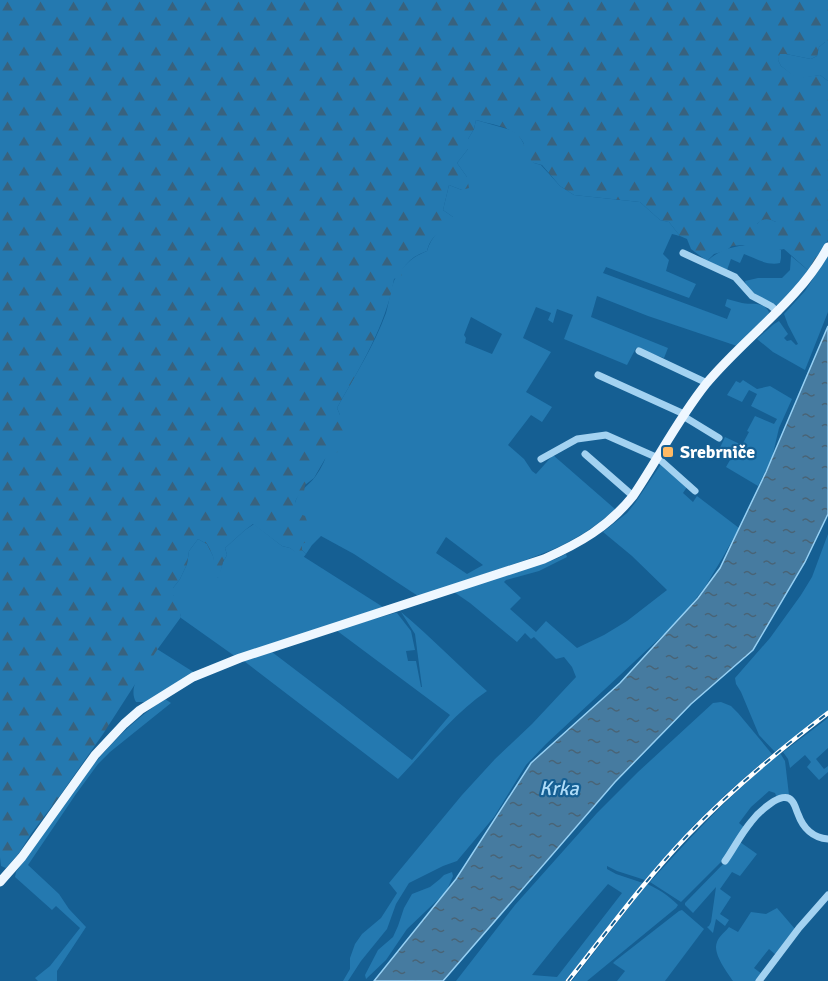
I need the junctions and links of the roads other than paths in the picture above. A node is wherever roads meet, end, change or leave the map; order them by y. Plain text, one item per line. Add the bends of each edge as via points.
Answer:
1 (828, 247) edge
2 (683, 253) dead end
3 (778, 312) junction
4 (639, 351) dead end
5 (598, 375) dead end
6 (707, 383) junction
7 (684, 415) junction
8 (719, 438) dead end
9 (585, 454) dead end
10 (658, 458) junction
11 (541, 459) dead end
12 (695, 490) dead end
13 (633, 496) junction
14 (828, 839) edge
15 (725, 861) dead end
16 (0, 882) edge
17 (828, 896) edge
18 (759, 981) edge

1 - 3 main road via 818,266
2 - 3 street via 735,277 752,297
3 - 6 main road
4 - 6 street
5 - 7 street
6 - 7 main road
7 - 8 street
7 - 10 main road
9 - 13 street
10 - 11 street via 606,435 577,439
10 - 12 street
10 - 13 main road
13 - 16 main road via 592,534 544,559 240,658 168,692 140,710 95,755
14 - 15 street via 820,839 805,828 793,801 784,797 759,813
17 - 18 street

